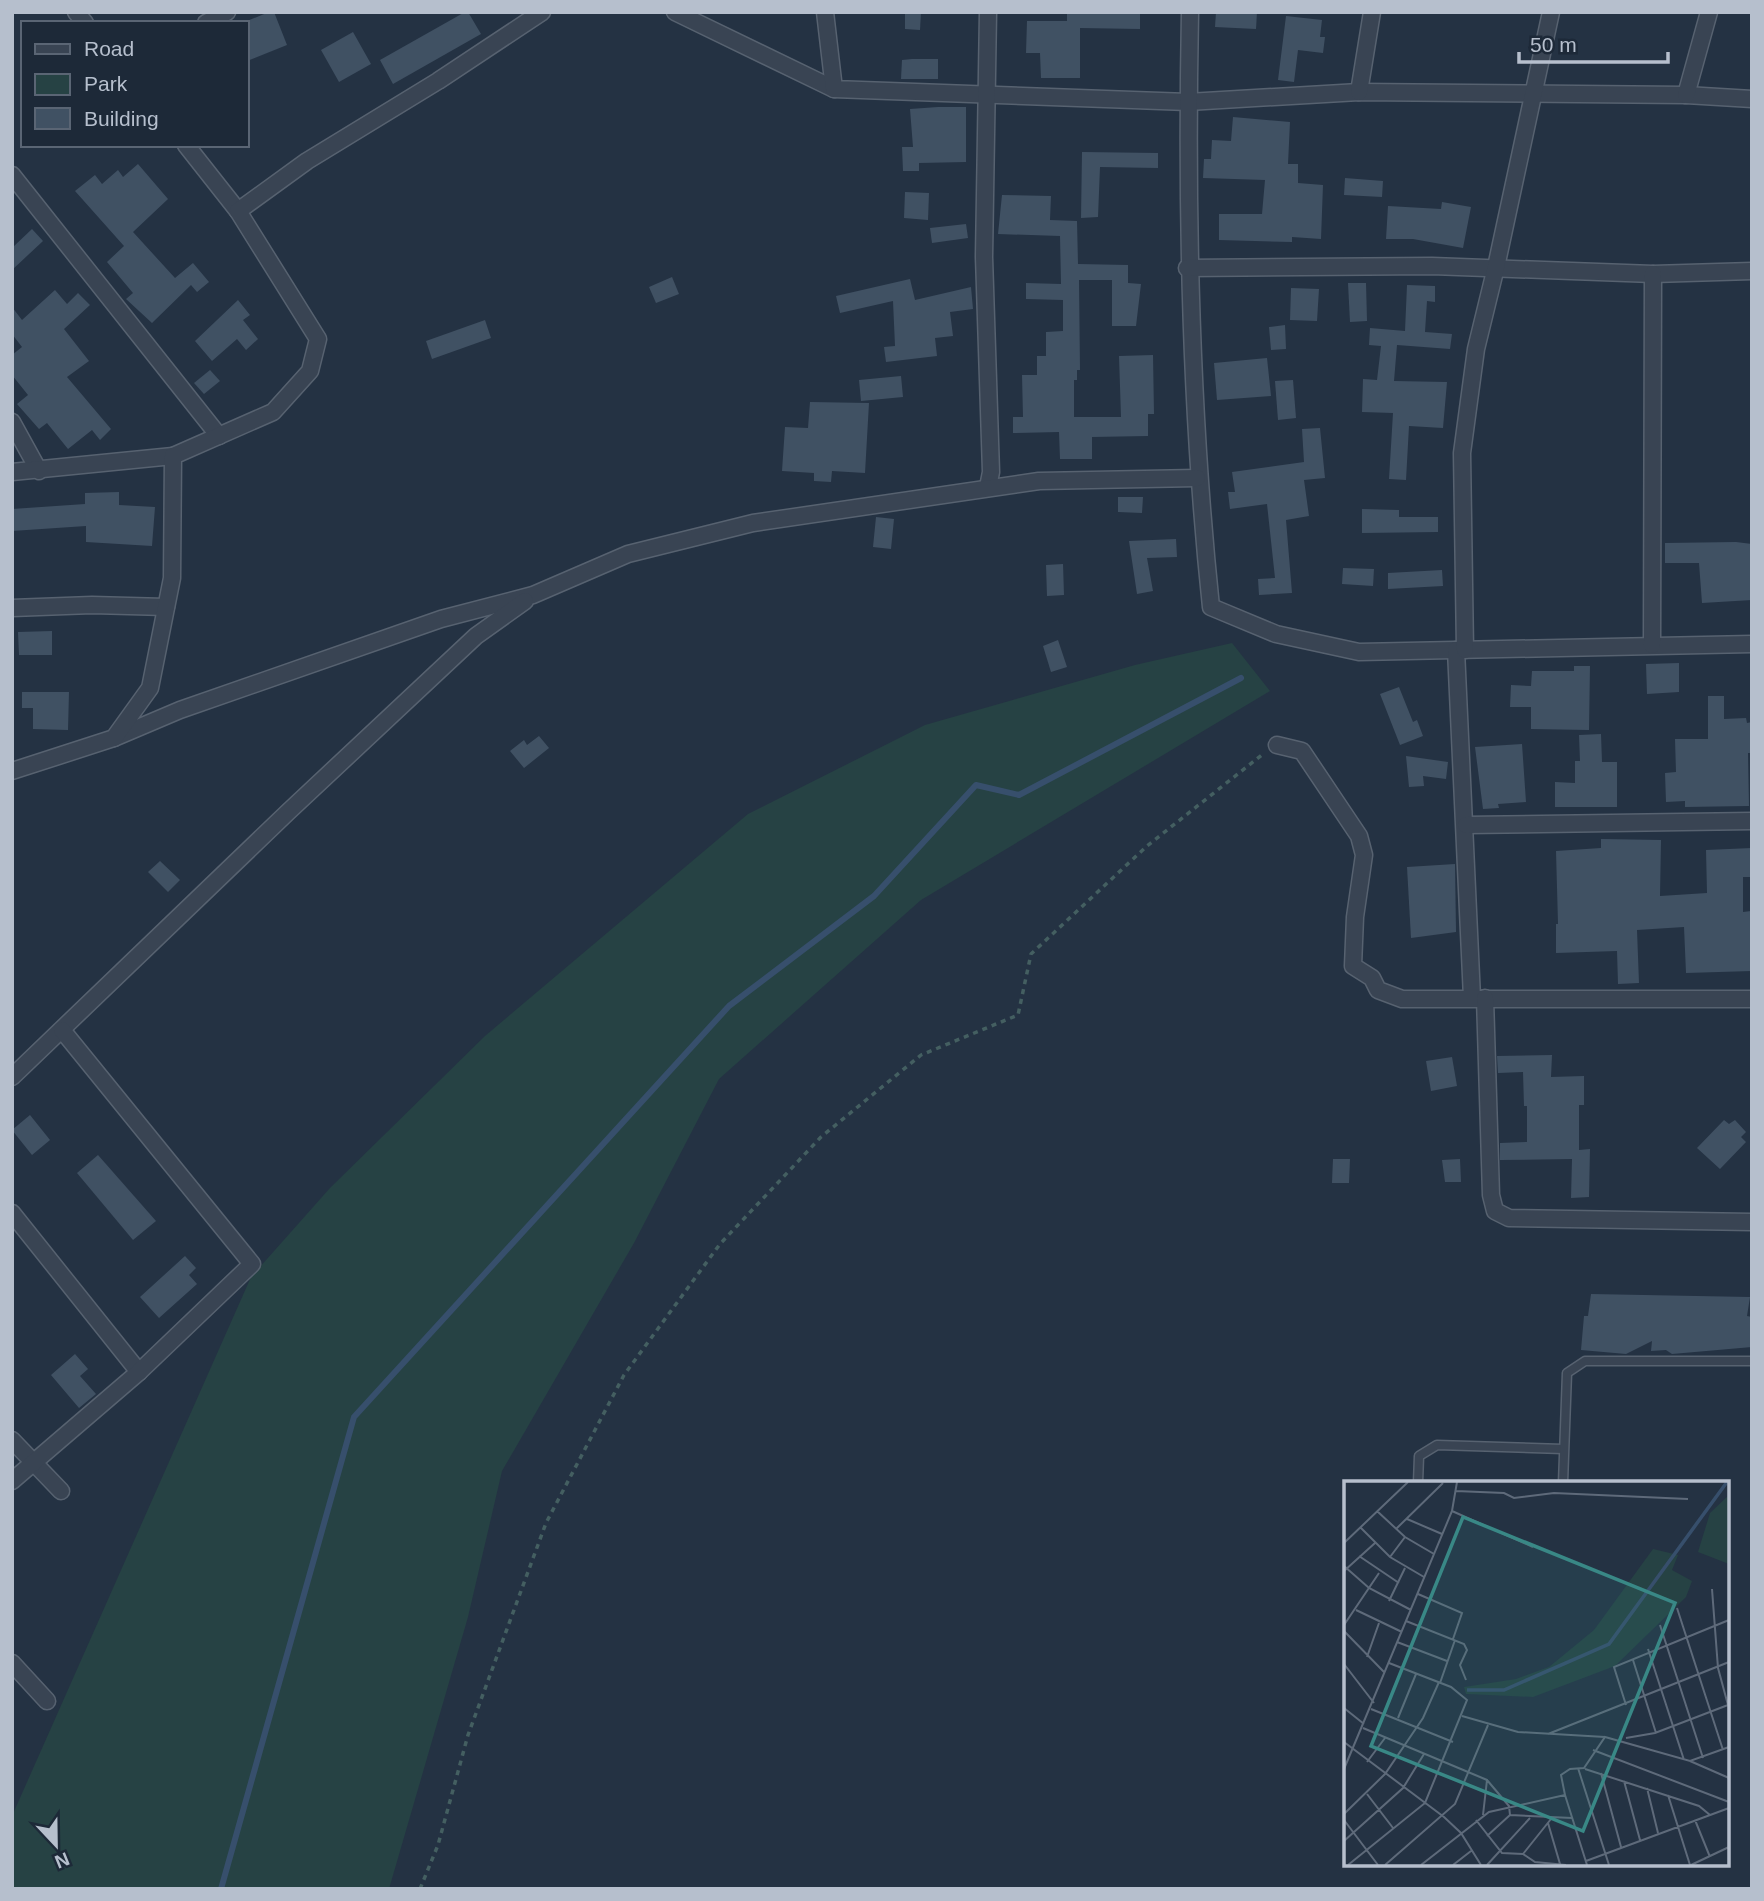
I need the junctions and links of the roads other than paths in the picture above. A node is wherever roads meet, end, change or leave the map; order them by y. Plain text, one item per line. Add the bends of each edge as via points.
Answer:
1 (227, 12) edge
2 (542, 12) edge
3 (675, 12) edge
4 (825, 12) edge
5 (988, 12) edge
6 (1190, 12) edge
7 (1372, 12) edge
8 (1551, 12) edge
9 (1709, 12) edge
10 (210, 21) edge
11 (834, 89) junction
12 (1359, 92) junction
13 (1686, 95) junction
14 (1534, 96) junction
15 (985, 97) junction
16 (1752, 99) edge
17 (1188, 102) junction
18 (188, 147) edge
19 (12, 175) edge
20 (238, 211) junction
21 (1496, 267) junction
22 (1187, 268) junction
23 (1752, 271) edge
24 (1653, 274) junction
25 (12, 422) edge
26 (219, 436) junction
27 (173, 456) junction
28 (39, 471) junction
29 (12, 472) edge
30 (1197, 478) junction
31 (988, 487) junction
32 (533, 595) junction
33 (166, 607) junction
34 (12, 608) edge
35 (1752, 644) edge
36 (1652, 645) junction
37 (1461, 650) junction
38 (114, 738) junction
39 (1277, 745) road end
40 (12, 771) edge
41 (1752, 821) edge
42 (1466, 825) junction
43 (1478, 998) junction
44 (1752, 999) edge
45 (62, 1030) junction
46 (12, 1077) edge
47 (12, 1213) edge
48 (1752, 1222) edge
49 (1752, 1361) edge
50 (139, 1372) junction
51 (12, 1440) edge
52 (1563, 1449) junction
53 (31, 1462) junction
54 (12, 1481) edge
55 (1418, 1481) edge
56 (1563, 1481) edge
57 (61, 1491) dead end
58 (12, 1663) edge
59 (47, 1701) dead end

1 - 10 street
2 - 20 street via 307,161
3 - 11 street
4 - 11 street
5 - 15 street
6 - 17 street
7 - 12 street
8 - 14 street
9 - 13 street
11 - 15 street
12 - 14 street
12 - 17 street
13 - 14 street
13 - 16 street
14 - 21 street
15 - 17 street
15 - 31 street
17 - 22 street
18 - 20 street
19 - 26 street
20 - 26 street via 318,339 310,371 273,412
21 - 22 street
21 - 24 street
21 - 37 street via 1476,349 1462,453
22 - 30 street
23 - 24 street
24 - 36 street
25 - 28 street
26 - 27 street
27 - 28 street
27 - 33 street via 172,578
28 - 29 street
30 - 31 street via 1039,481
30 - 37 street via 1211,607 1276,634 1359,652
31 - 32 street via 753,523 628,554
32 - 38 street via 441,618 180,710
32 - 45 street via 476,636
33 - 34 street
33 - 38 street via 150,688
35 - 36 street
36 - 37 street
37 - 42 street
38 - 40 street
39 - 43 street via 1302,751 1359,836 1364,855 1353,966 1366,972 1378,990 1389,996
41 - 42 street
42 - 43 street
43 - 44 street
43 - 48 street via 1495,1211 1509,1218
45 - 46 street
45 - 50 street via 252,1264
47 - 50 street
49 - 52 lane via 1585,1361 1567,1373
50 - 53 street
51 - 53 street
52 - 55 lane via 1437,1445 1419,1457
52 - 56 lane
53 - 54 street
53 - 57 street
58 - 59 street

